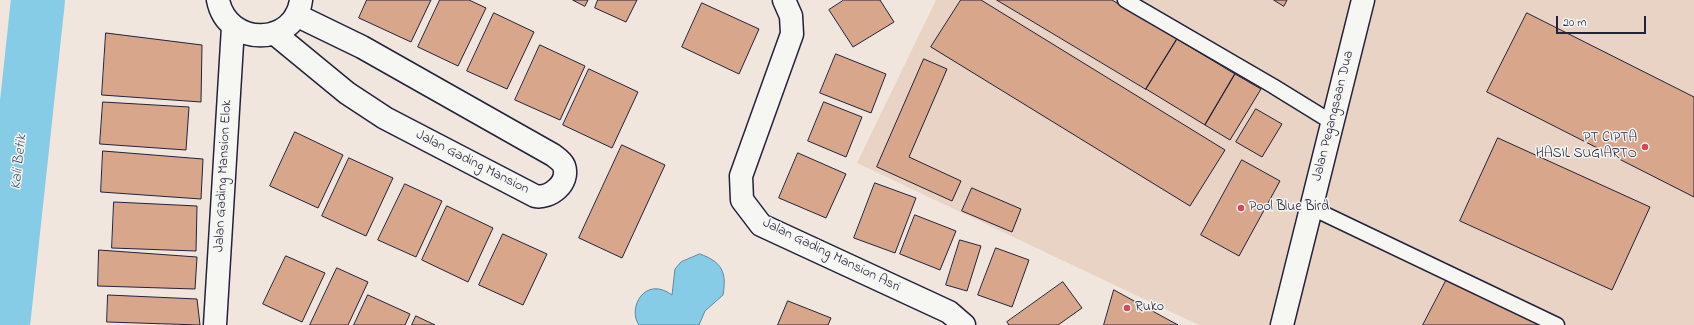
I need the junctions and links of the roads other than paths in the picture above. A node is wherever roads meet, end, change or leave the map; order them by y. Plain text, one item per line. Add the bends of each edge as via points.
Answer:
1 (218, 0) edge
2 (784, 0) edge
3 (1125, 0) edge
4 (1363, 0) edge
5 (298, 8) edge
6 (233, 27) junction
7 (274, 33) junction
8 (1332, 123) junction
9 (1312, 208) junction
10 (215, 325) edge
11 (964, 325) edge
12 (1282, 325) edge
13 (1557, 325) edge

1 - 6 street via 225,18
2 - 11 street, Jalan Gading Mansion Asri via 791,16 792,34 740,176 742,200 761,225 949,312
3 - 8 lane
4 - 8 street, Jalan Pegangsaan Dua
5 - 7 street via 286,26
5 - 7 street, Jalan Gading Mansion via 553,155 564,166 565,173 560,185 550,195 535,196 385,118 347,93
6 - 7 street via 250,35
6 - 10 street, Jalan Gading Mansion Elok
8 - 9 street, Jalan Pegangsaan Dua
9 - 12 street, Jalan Pegangsaan Dua
9 - 13 lane

